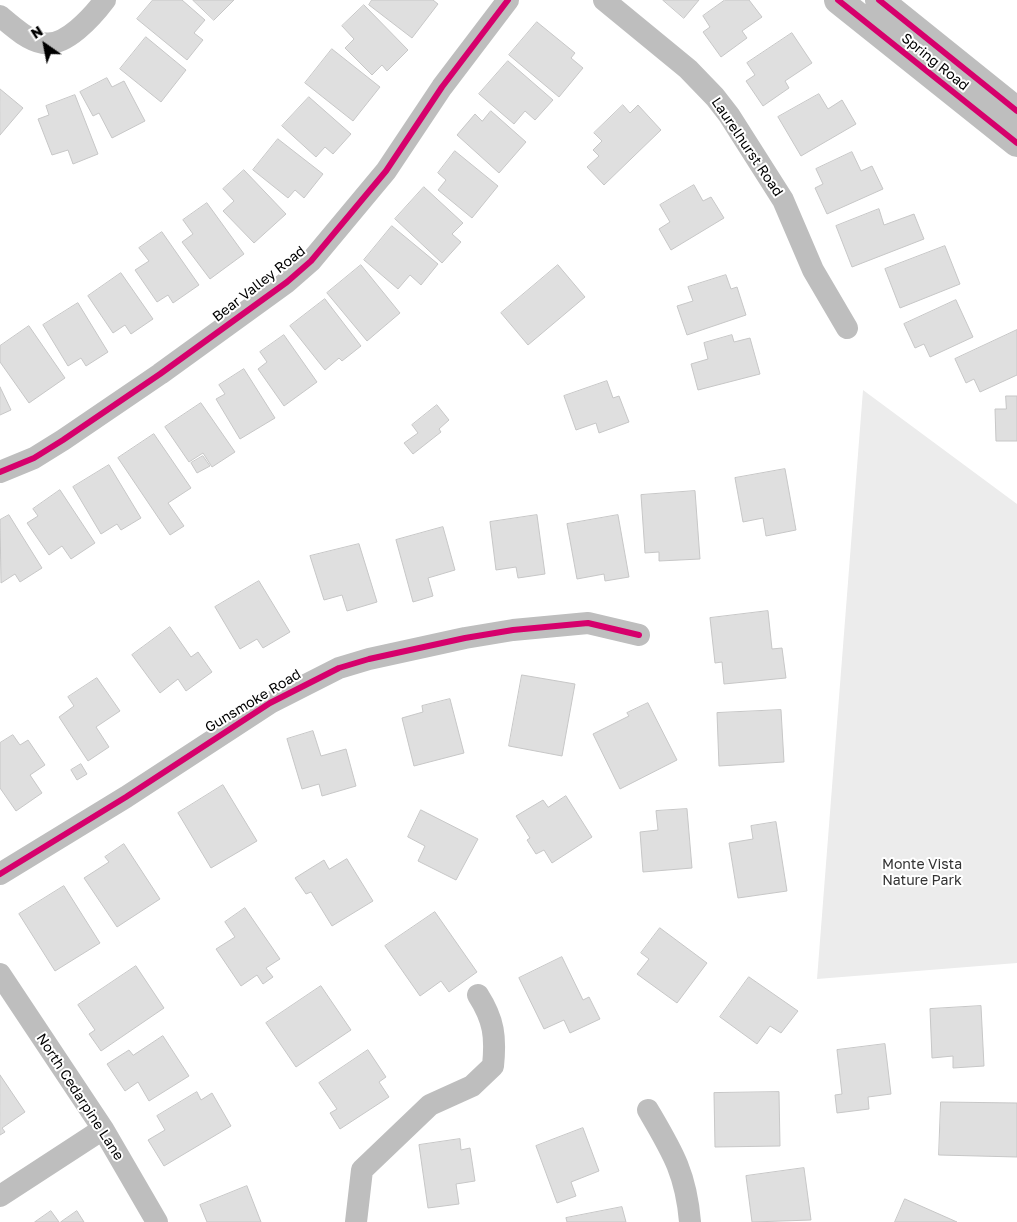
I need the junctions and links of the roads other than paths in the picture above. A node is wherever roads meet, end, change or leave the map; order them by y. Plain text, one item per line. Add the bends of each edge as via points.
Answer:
1 (105, 0) edge
2 (508, 0) edge
3 (604, 0) edge
4 (838, 0) edge
5 (879, 0) edge
6 (0, 16) edge
7 (1017, 111) edge
8 (1017, 143) edge
9 (847, 328) dead end
10 (0, 472) edge
11 (639, 635) dead end
12 (0, 874) edge
13 (0, 974) edge
14 (478, 994) dead end
15 (648, 1110) dead end
16 (103, 1129) junction
17 (0, 1196) edge
18 (157, 1222) edge
19 (356, 1222) edge
20 (690, 1222) edge

1 - 6 street via 85,23 51,43 35,41
2 - 10 street, Bear Valley Road via 442,87 386,171 311,261 287,282 127,396 41,453
3 - 9 street, Laurelhurst Road via 688,69 729,114 784,200 813,270
4 - 8 main road, Spring Road
5 - 7 main road, Spring Road
11 - 12 street, Gunsmoke Road via 588,623 513,630 445,642 339,668 270,703
13 - 16 street, North Cedarpine Lane
14 - 19 street via 489,1011 496,1040 493,1066 472,1086 430,1105 362,1170
15 - 20 street via 671,1148 686,1183
16 - 17 street
16 - 18 street, North Cedarpine Lane

